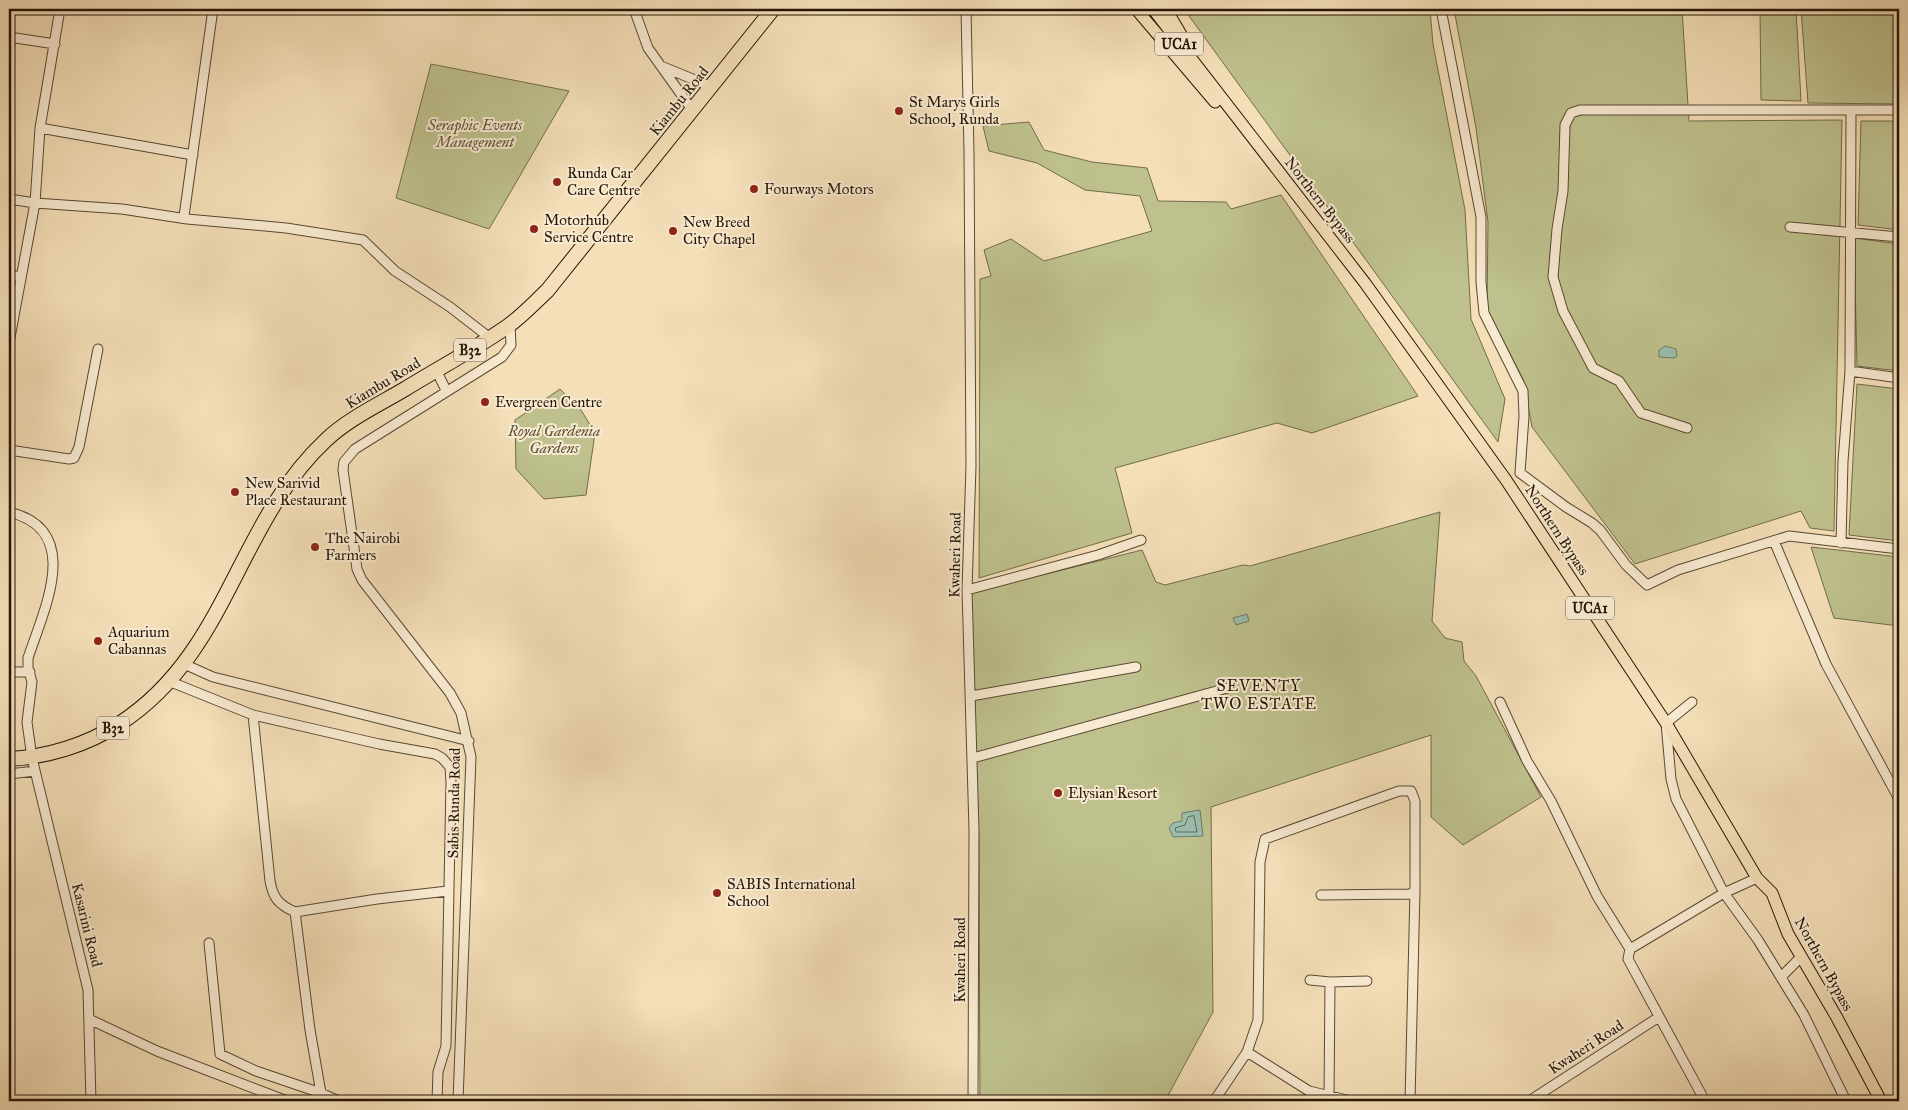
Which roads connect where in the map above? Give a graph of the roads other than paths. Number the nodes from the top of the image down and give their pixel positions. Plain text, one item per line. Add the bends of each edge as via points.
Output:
1 (60, 9) edge
2 (213, 9) edge
3 (634, 9) edge
4 (773, 9) edge
5 (966, 9) edge
6 (1136, 9) edge
7 (1153, 9) edge
8 (1166, 9) edge
9 (1441, 9) edge
10 (9, 37) edge
11 (55, 44) junction
12 (660, 66) junction
13 (1206, 79) junction
14 (712, 87) junction
15 (1851, 110) junction
16 (1899, 110) edge
17 (693, 111) junction
18 (40, 128) junction
19 (1255, 142) junction
20 (192, 155) junction
21 (9, 198) edge
22 (35, 203) junction
23 (186, 219) junction
24 (1790, 227) dead end
25 (1849, 232) junction
26 (1899, 237) edge
27 (9, 275) edge
28 (21, 277) junction
29 (510, 325) junction
30 (490, 338) junction
31 (9, 343) edge
32 (98, 349) dead end
33 (436, 370) junction
34 (1850, 371) junction
35 (1899, 378) edge
36 (446, 390) junction
37 (1687, 428) dead end
38 (9, 450) edge
39 (1520, 473) junction
40 (1506, 480) junction
41 (9, 512) edge
42 (1141, 540) dead end
43 (1774, 541) junction
44 (1841, 543) junction
45 (1899, 549) edge
46 (967, 590) junction
47 (184, 664) junction
48 (1136, 667) dead end
49 (9, 672) edge
50 (30, 672) junction
51 (171, 682) junction
52 (1231, 687) dead end
53 (971, 696) junction
54 (1500, 702) dead end
55 (1692, 702) dead end
56 (253, 715) junction
57 (1666, 723) junction
58 (469, 741) junction
59 (973, 758) junction
60 (9, 759) edge
61 (33, 764) junction
62 (9, 774) edge
63 (1899, 799) edge
64 (1757, 878) junction
65 (1415, 890) junction
66 (448, 891) junction
67 (1724, 893) junction
68 (1321, 895) dead end
69 (295, 912) junction
70 (209, 943) dead end
71 (1630, 950) junction
72 (1801, 957) junction
73 (1781, 977) junction
74 (1310, 980) dead end
75 (1367, 981) dead end
76 (1330, 982) junction
77 (1659, 1017) junction
78 (91, 1020) junction
79 (1247, 1052) junction
80 (321, 1093) junction
81 (1329, 1097) junction
82 (91, 1101) edge
83 (287, 1101) edge
84 (338, 1101) edge
85 (437, 1101) edge
86 (458, 1101) edge
87 (973, 1101) edge
88 (1214, 1101) edge
89 (1351, 1101) edge
90 (1410, 1101) edge
91 (1529, 1101) edge
92 (1705, 1101) edge
93 (1846, 1101) edge
94 (1881, 1101) edge

1 - 11 street
2 - 20 street
3 - 12 street via 648,48
4 - 14 highway, Kiambu Road / B32
5 - 46 street, Kwaheri Road via 971,457
6 - 19 main road via 1219,107
7 - 13 main road, Northern Bypass / UCA1
8 - 13 main road
9 - 39 street via 1481,217 1484,313 1523,391
10 - 11 street
11 - 18 street
12 - 14 street
12 - 17 street
13 - 19 main road, Northern Bypass / UCA1
14 - 17 highway, Kiambu Road / B32
15 - 16 street
15 - 25 street
15 - 37 street via 1580,110 1568,118 1553,276 1563,311 1593,368 1619,381 1641,413
17 - 29 highway, Kiambu Road / B32 via 552,286
18 - 20 street
18 - 22 street
19 - 40 main road, Northern Bypass / UCA1 via 1365,283
20 - 23 street
21 - 22 street
22 - 23 street via 122,209
22 - 28 street
23 - 30 street via 286,228 363,240 395,270
24 - 25 street
25 - 26 street
25 - 34 street
27 - 28 street
28 - 31 street
29 - 30 highway, Kiambu Road / B32
29 - 36 street via 511,345 502,357
30 - 33 highway, Kiambu Road / B32
32 - 38 street via 79,447 74,458
33 - 36 street
33 - 47 highway, Kiambu Road / B32 via 344,426 298,470 274,504 213,621
34 - 35 street
34 - 44 street
36 - 58 street via 355,448 344,462 343,470 357,569 362,580 450,692 461,713
39 - 40 street
39 - 43 street via 1596,527 1626,565 1647,585 1686,567
40 - 57 main road, Northern Bypass / UCA1
41 - 50 street, Kasarini Road via 38,525 54,553 54,571 28,658
42 - 46 street
43 - 44 street via 1789,536
43 - 63 street via 1826,664
44 - 45 street
46 - 53 street, Kwaheri Road
47 - 51 highway, Kiambu Road / B32
47 - 58 street, Sabis Runda Road via 213,677
48 - 53 street
49 - 50 street
50 - 61 street, Kasarini Road via 32,682 26,722
51 - 56 street
51 - 61 highway, Kiambu Road / B32 via 134,714 105,733
52 - 59 street
53 - 59 street, Kwaheri Road
54 - 71 street via 1597,896
55 - 57 street
56 - 66 street via 442,758 450,767 451,782
56 - 69 street via 272,891 275,899
57 - 64 main road, Northern Bypass / UCA1
57 - 67 street via 1676,798
58 - 86 street, Sabis Runda Road
59 - 87 street, Kwaheri Road
60 - 61 highway, Kiambu Road / B32
61 - 62 street
61 - 78 street, Kasarini Road via 88,990
64 - 67 street
64 - 72 main road, Northern Bypass / UCA1 via 1772,893
65 - 68 street via 1411,894
65 - 79 street via 1415,801 1408,789 1267,837 1260,862 1258,1020
65 - 90 street
66 - 69 street via 377,898
66 - 85 street via 446,1046 438,1072
67 - 71 street
67 - 73 street
69 - 80 street
70 - 80 street via 220,1054 256,1071
71 - 77 street via 1630,965
72 - 73 street
72 - 94 main road, Northern Bypass / UCA1
73 - 93 street via 1804,1015
74 - 76 street
75 - 76 street
76 - 81 street
77 - 91 street, Kwaheri Road
77 - 92 street
78 - 82 street, Kasarini Road
78 - 83 street via 156,1051
79 - 81 street via 1302,1087
79 - 88 street
80 - 84 street
81 - 89 street

